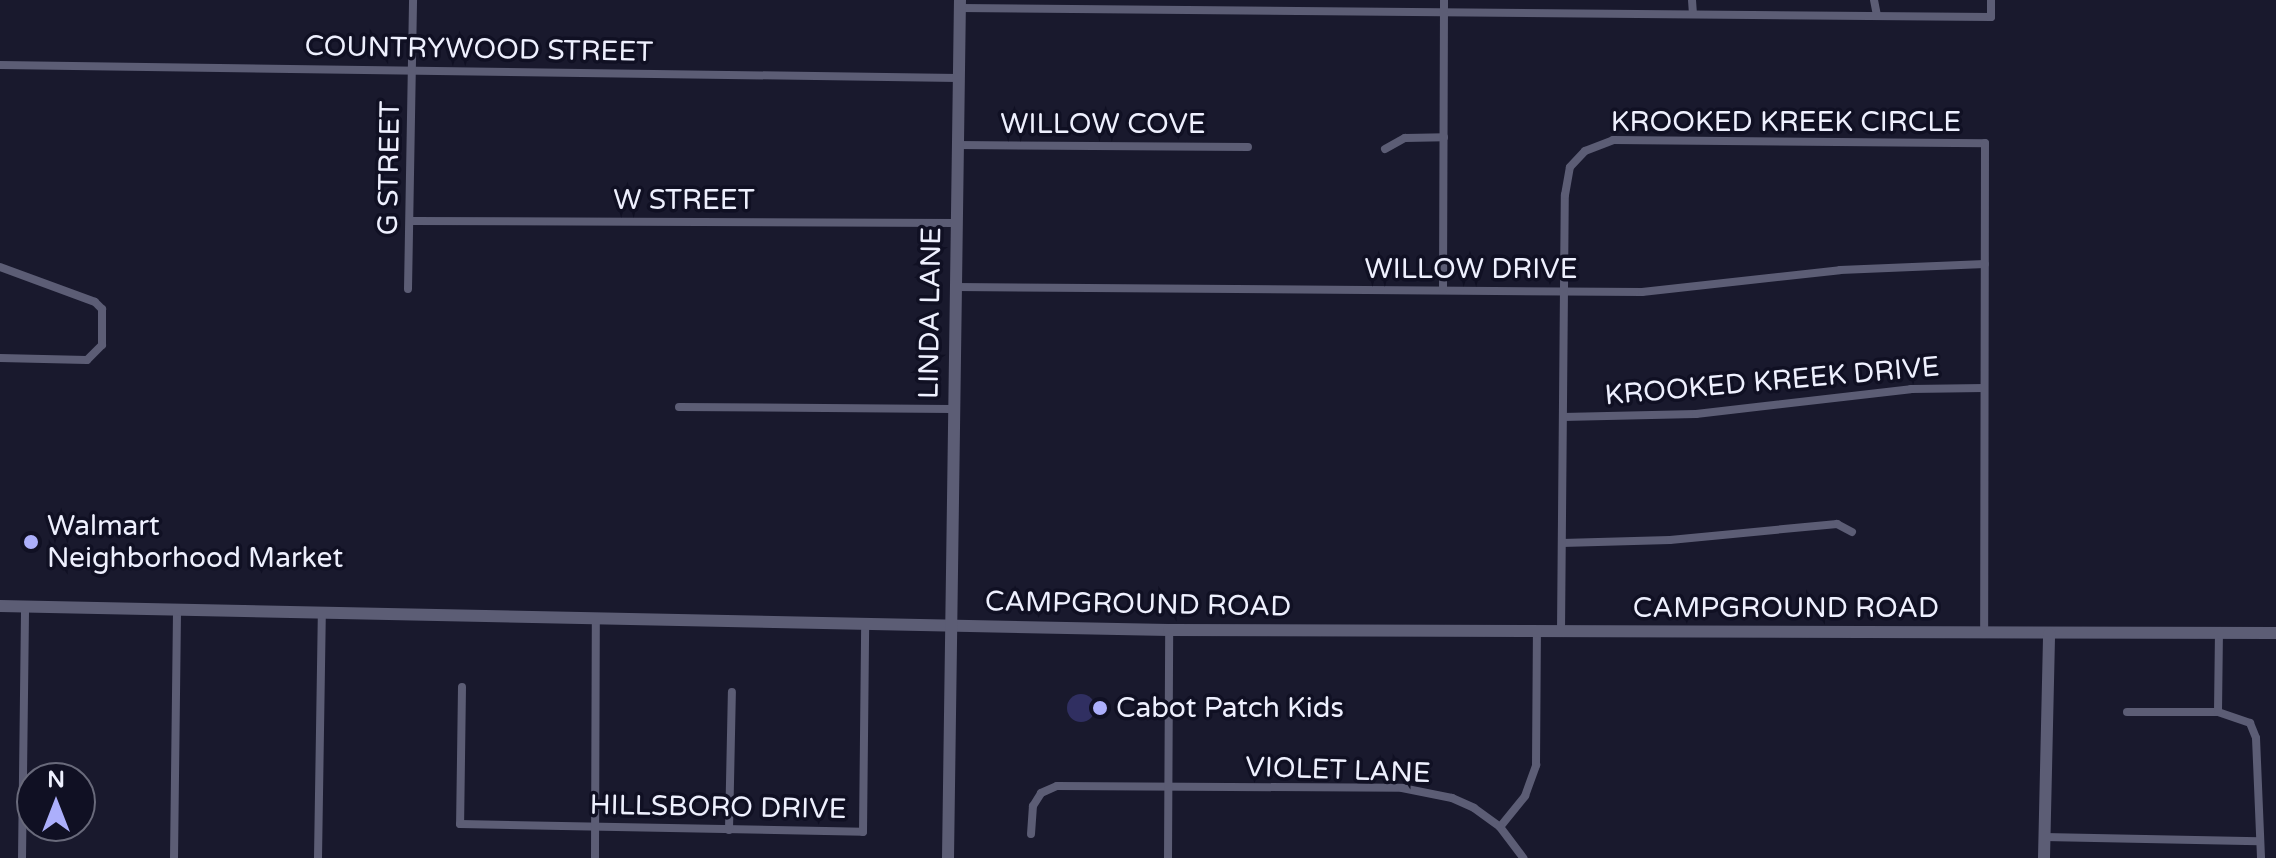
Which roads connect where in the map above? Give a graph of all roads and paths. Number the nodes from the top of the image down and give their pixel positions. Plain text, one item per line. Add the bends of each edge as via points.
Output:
1 (413, 0) edge
2 (1198, 0) edge
3 (1319, 0) edge
4 (1444, 0) edge
5 (1692, 0) edge
6 (1874, 0) edge
7 (1991, 0) edge
8 (960, 4) edge
9 (1079, 5) edge
10 (1198, 10) junction
11 (1319, 11) junction
12 (1444, 12) junction
13 (1693, 14) junction
14 (1877, 16) junction
15 (0, 65) edge
16 (412, 69) junction
17 (958, 78) junction
18 (1444, 137) junction
19 (957, 145) junction
20 (1248, 147) dead end
21 (1385, 149) dead end
22 (412, 221) junction
23 (956, 223) junction
24 (1985, 264) junction
25 (0, 267) edge
26 (955, 287) junction
27 (408, 289) dead end
28 (1443, 290) junction
29 (1565, 291) junction
30 (0, 358) edge
31 (1984, 388) junction
32 (679, 407) dead end
33 (952, 409) junction
34 (1563, 417) junction
35 (1852, 532) dead end
36 (1562, 543) junction
37 (0, 606) edge
38 (25, 607) junction
39 (177, 612) junction
40 (322, 615) junction
41 (596, 622) junction
42 (865, 625) junction
43 (950, 626) junction
44 (1169, 630) junction
45 (1537, 631) junction
46 (1561, 631) junction
47 (1984, 633) junction
48 (2219, 633) junction
49 (2276, 633) edge
50 (2049, 634) junction
51 (462, 687) dead end
52 (732, 692) dead end
53 (2127, 712) dead end
54 (2218, 712) junction
55 (1166, 788) junction
56 (595, 827) junction
57 (1500, 827) junction
58 (729, 830) junction
59 (1031, 834) dead end
60 (2044, 837) junction
61 (2259, 841) junction
62 (22, 858) edge
63 (174, 858) edge
64 (318, 858) edge
65 (595, 858) edge
66 (948, 858) edge
67 (1168, 858) edge
68 (1523, 858) edge
69 (2044, 858) edge
70 (2261, 858) edge

1 - 16 street, G STREET
2 - 10 street
3 - 11 street
4 - 12 street
5 - 13 street
6 - 14 street
7 - 14 street via 1991,17
8 - 9 street
8 - 17 street, LINDA LANE
9 - 10 street
10 - 11 street
11 - 12 street
12 - 13 street
12 - 18 street
13 - 14 street
15 - 16 street, COUNTRYWOOD STREET
16 - 17 street, COUNTRYWOOD STREET
16 - 22 street, G STREET
17 - 19 street, LINDA LANE
18 - 21 street via 1405,138
18 - 28 street
19 - 20 street, WILLOW COVE
19 - 23 street, LINDA LANE
22 - 23 street, W STREET
22 - 27 street, G STREET
23 - 26 street, LINDA LANE
24 - 29 street, WILLOW DRIVE via 1840,270 1653,291
24 - 29 street, KROOKED KREEK CIRCLE via 1985,143 1613,140 1585,151 1570,167
24 - 31 street, KROOKED KREEK CIRCLE
25 - 30 street via 95,302 102,309 102,345 87,360
26 - 28 street, WILLOW DRIVE
26 - 33 street, LINDA LANE
28 - 29 street, WILLOW DRIVE
29 - 34 street, KROOKED KREEK CIRCLE
31 - 34 street, KROOKED KREEK DRIVE via 1911,389 1696,414
31 - 47 street, KROOKED KREEK CIRCLE
32 - 33 street
33 - 43 street, LINDA LANE
34 - 36 street, KROOKED KREEK CIRCLE
35 - 36 street via 1837,524 1670,540
36 - 46 street, KROOKED KREEK CIRCLE
37 - 38 street, CAMPGROUND ROAD
38 - 39 street, CAMPGROUND ROAD
38 - 62 street
39 - 40 street, CAMPGROUND ROAD
39 - 63 street
40 - 41 street, CAMPGROUND ROAD
40 - 64 street
41 - 42 street, CAMPGROUND ROAD
41 - 56 street
42 - 43 street, CAMPGROUND ROAD
42 - 58 street, HILLSBORO DRIVE via 863,832
43 - 44 street, CAMPGROUND ROAD
43 - 66 street, LINDA LANE
44 - 45 street, CAMPGROUND ROAD
44 - 55 street
45 - 46 street, CAMPGROUND ROAD
45 - 57 street via 1536,765 1525,796
46 - 47 street, CAMPGROUND ROAD
47 - 50 street, CAMPGROUND ROAD
48 - 49 street, CAMPGROUND ROAD
48 - 50 street, CAMPGROUND ROAD
48 - 54 street
50 - 60 street
51 - 56 street, HILLSBORO DRIVE via 460,824
52 - 58 street
53 - 54 street
54 - 61 street via 2250,723 2256,738
55 - 57 street, VIOLET LANE via 1402,788 1452,798
55 - 59 street, VIOLET LANE via 1057,786 1041,793 1033,806
55 - 67 street
56 - 58 street, HILLSBORO DRIVE
56 - 65 street
57 - 68 street
60 - 61 street
60 - 69 street
61 - 70 street

